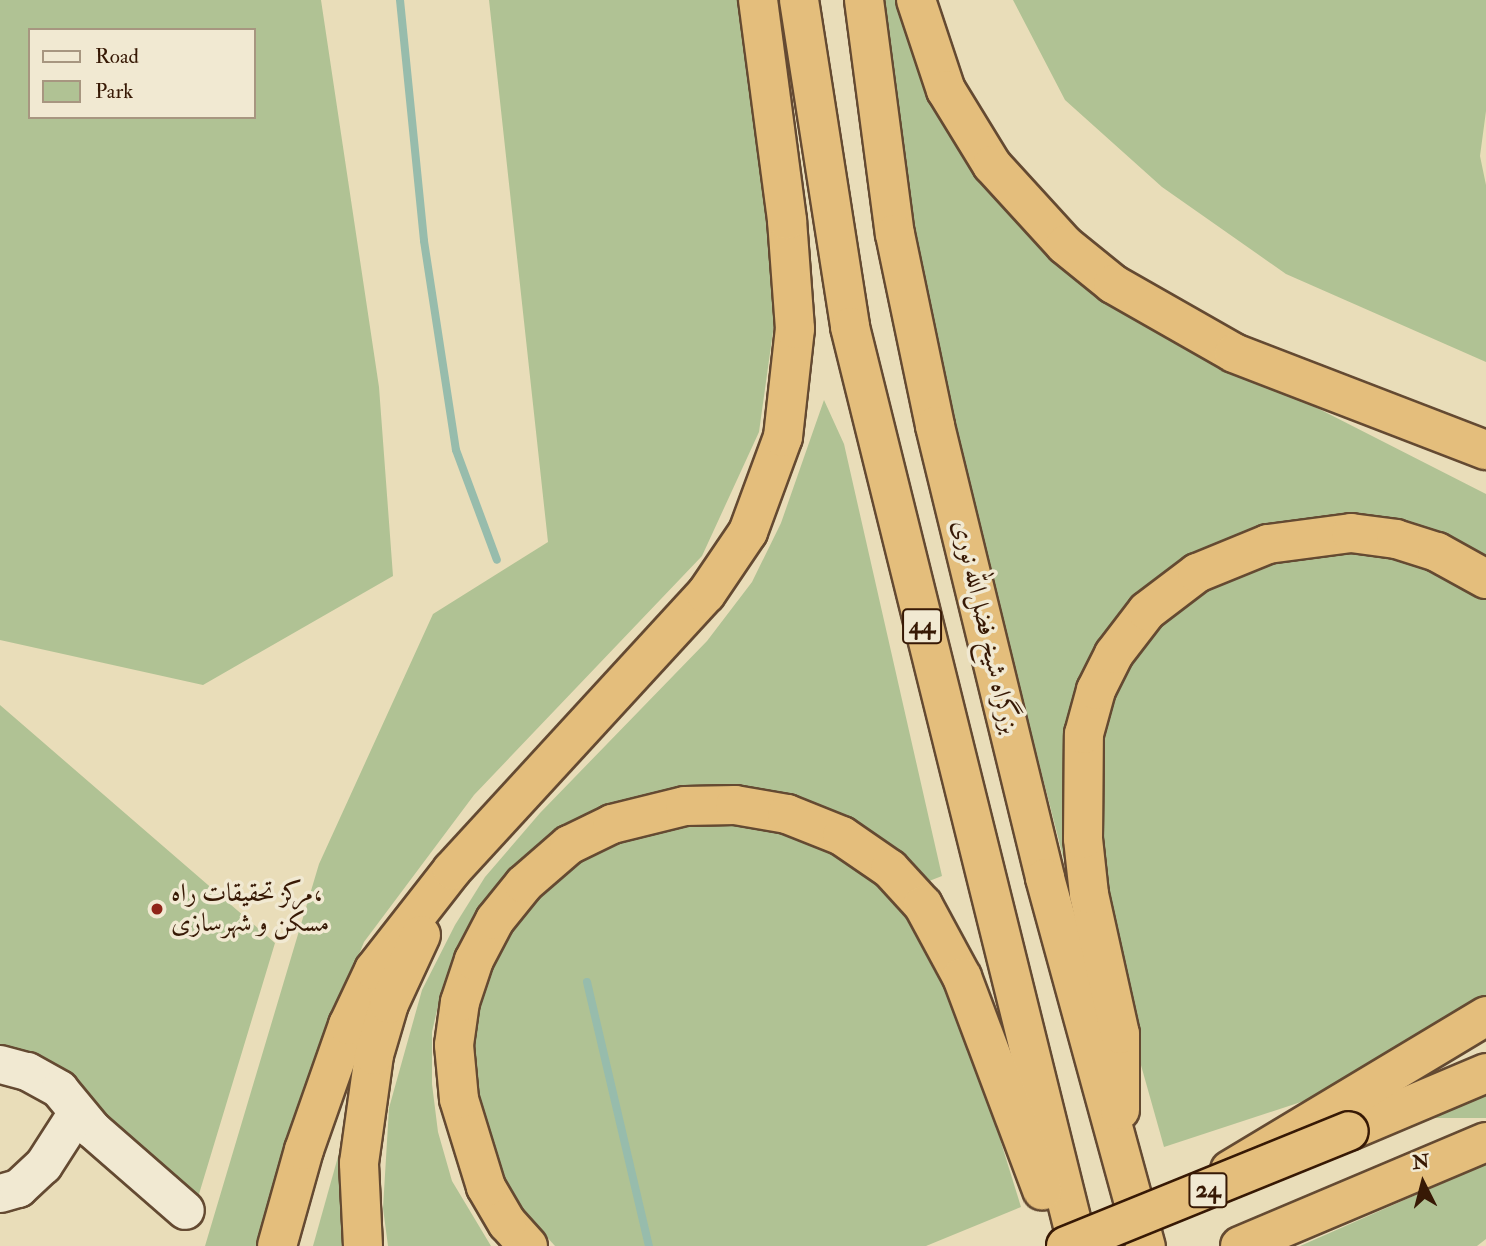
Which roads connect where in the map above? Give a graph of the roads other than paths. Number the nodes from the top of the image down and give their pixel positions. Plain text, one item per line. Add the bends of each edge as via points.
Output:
1 (758, 0) edge
2 (799, 0) edge
3 (864, 0) edge
4 (916, 0) edge
5 (1349, 401) junction
6 (1486, 450) edge
7 (1486, 479) edge
8 (1486, 579) edge
9 (452, 870) junction
10 (1486, 1016) edge
11 (0, 1064) edge
12 (1486, 1073) edge
13 (77, 1112) junction
14 (1486, 1142) edge
15 (1121, 1154) junction
16 (0, 1193) edge
17 (1193, 1196) junction
18 (185, 1210) dead end
19 (277, 1246) edge
20 (363, 1246) edge
21 (528, 1246) edge
22 (1066, 1246) edge
23 (1073, 1246) edge
24 (1078, 1246) edge
25 (1146, 1246) edge
26 (1240, 1246) edge

1 - 9 highway via 787,220 795,329 783,437 748,532 706,594
2 - 24 highway, 44 via 850,327
3 - 15 highway, بزرگراه شیخ فضل‌الله نوری / 44 via 895,233 935,426 1045,877
4 - 5 highway via 925,39 966,128 1021,200 1065,244 1113,284 1175,322 1234,353
5 - 6 highway
5 - 7 highway
8 - 15 highway via 1437,552 1396,539 1351,533 1268,544 1197,573 1147,611 1114,654 1096,690 1084,734 1083,839 1089,894 1120,1034
9 - 19 highway via 374,970 348,1025 304,1150
9 - 20 highway via 402,974 374,1055 359,1163
10 - 17 highway via 1263,1147
11 - 13 lane via 27,1071 59,1090
12 - 17 highway, 24, bridge
13 - 16 lane via 43,1165 18,1188
13 - 18 lane
14 - 26 highway, 24
15 - 25 highway, بزرگراه شیخ فضل‌الله نوری / 44
17 - 22 highway, 24, bridge
21 - 23 highway via 507,1223 486,1187 459,1099 454,1045 460,1002 474,960 495,920 524,884 569,845 612,824 653,812 723,805 787,814 842,836 890,869 923,905 962,977 1045,1197

